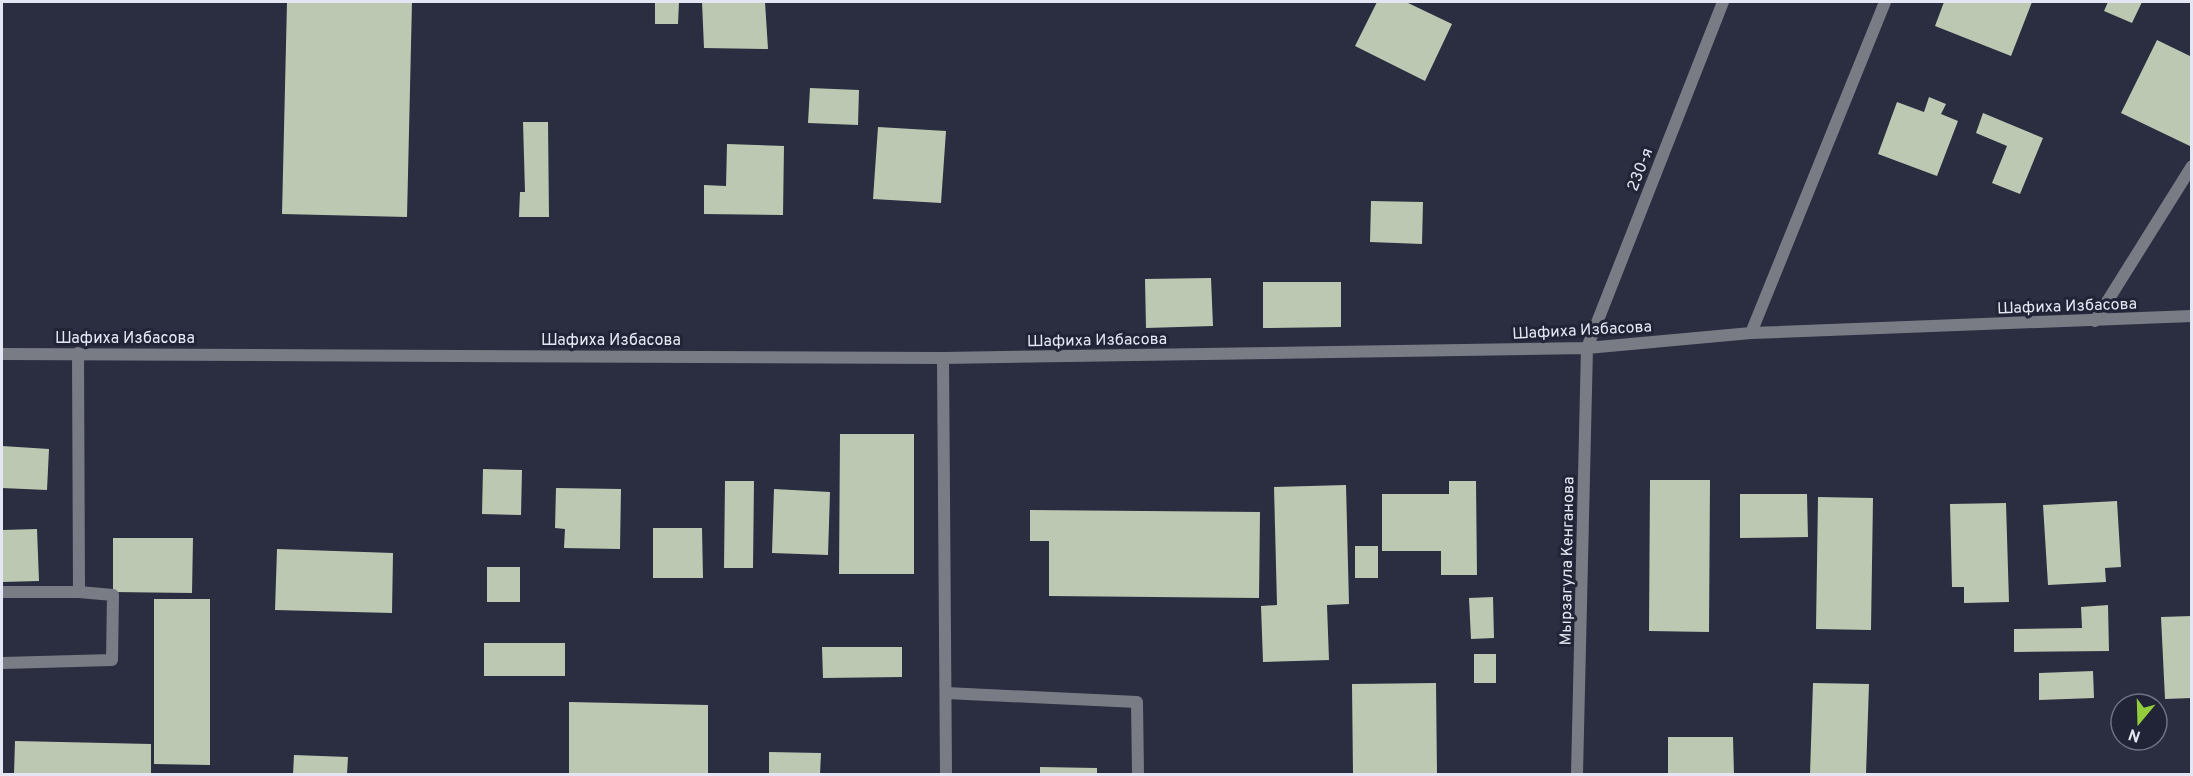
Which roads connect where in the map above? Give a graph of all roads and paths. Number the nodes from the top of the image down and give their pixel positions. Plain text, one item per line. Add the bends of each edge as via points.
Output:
1 (1723, 2) edge
2 (1885, 2) edge
3 (2192, 166) edge
4 (2192, 316) edge
5 (2095, 321) junction
6 (1750, 333) junction
7 (1587, 348) junction
8 (78, 353) junction
9 (2, 354) edge
10 (943, 358) junction
11 (2, 592) edge
12 (79, 592) junction
13 (2, 663) edge
14 (946, 693) junction
15 (946, 774) edge
16 (1138, 774) edge
17 (1577, 774) edge

1 - 7 street, 230-я
2 - 6 street
3 - 5 street
4 - 5 street, Шафиха Избасова
5 - 6 street, Шафиха Избасова
6 - 7 street, Шафиха Избасова
7 - 10 street, Шафиха Избасова
7 - 17 street, Мырзагула Кенганова
8 - 9 street, Шафиха Избасова
8 - 10 street, Шафиха Избасова
8 - 12 street
10 - 14 street
11 - 12 street
12 - 13 street via 113,595 112,660
14 - 15 street
14 - 16 street via 1137,702

